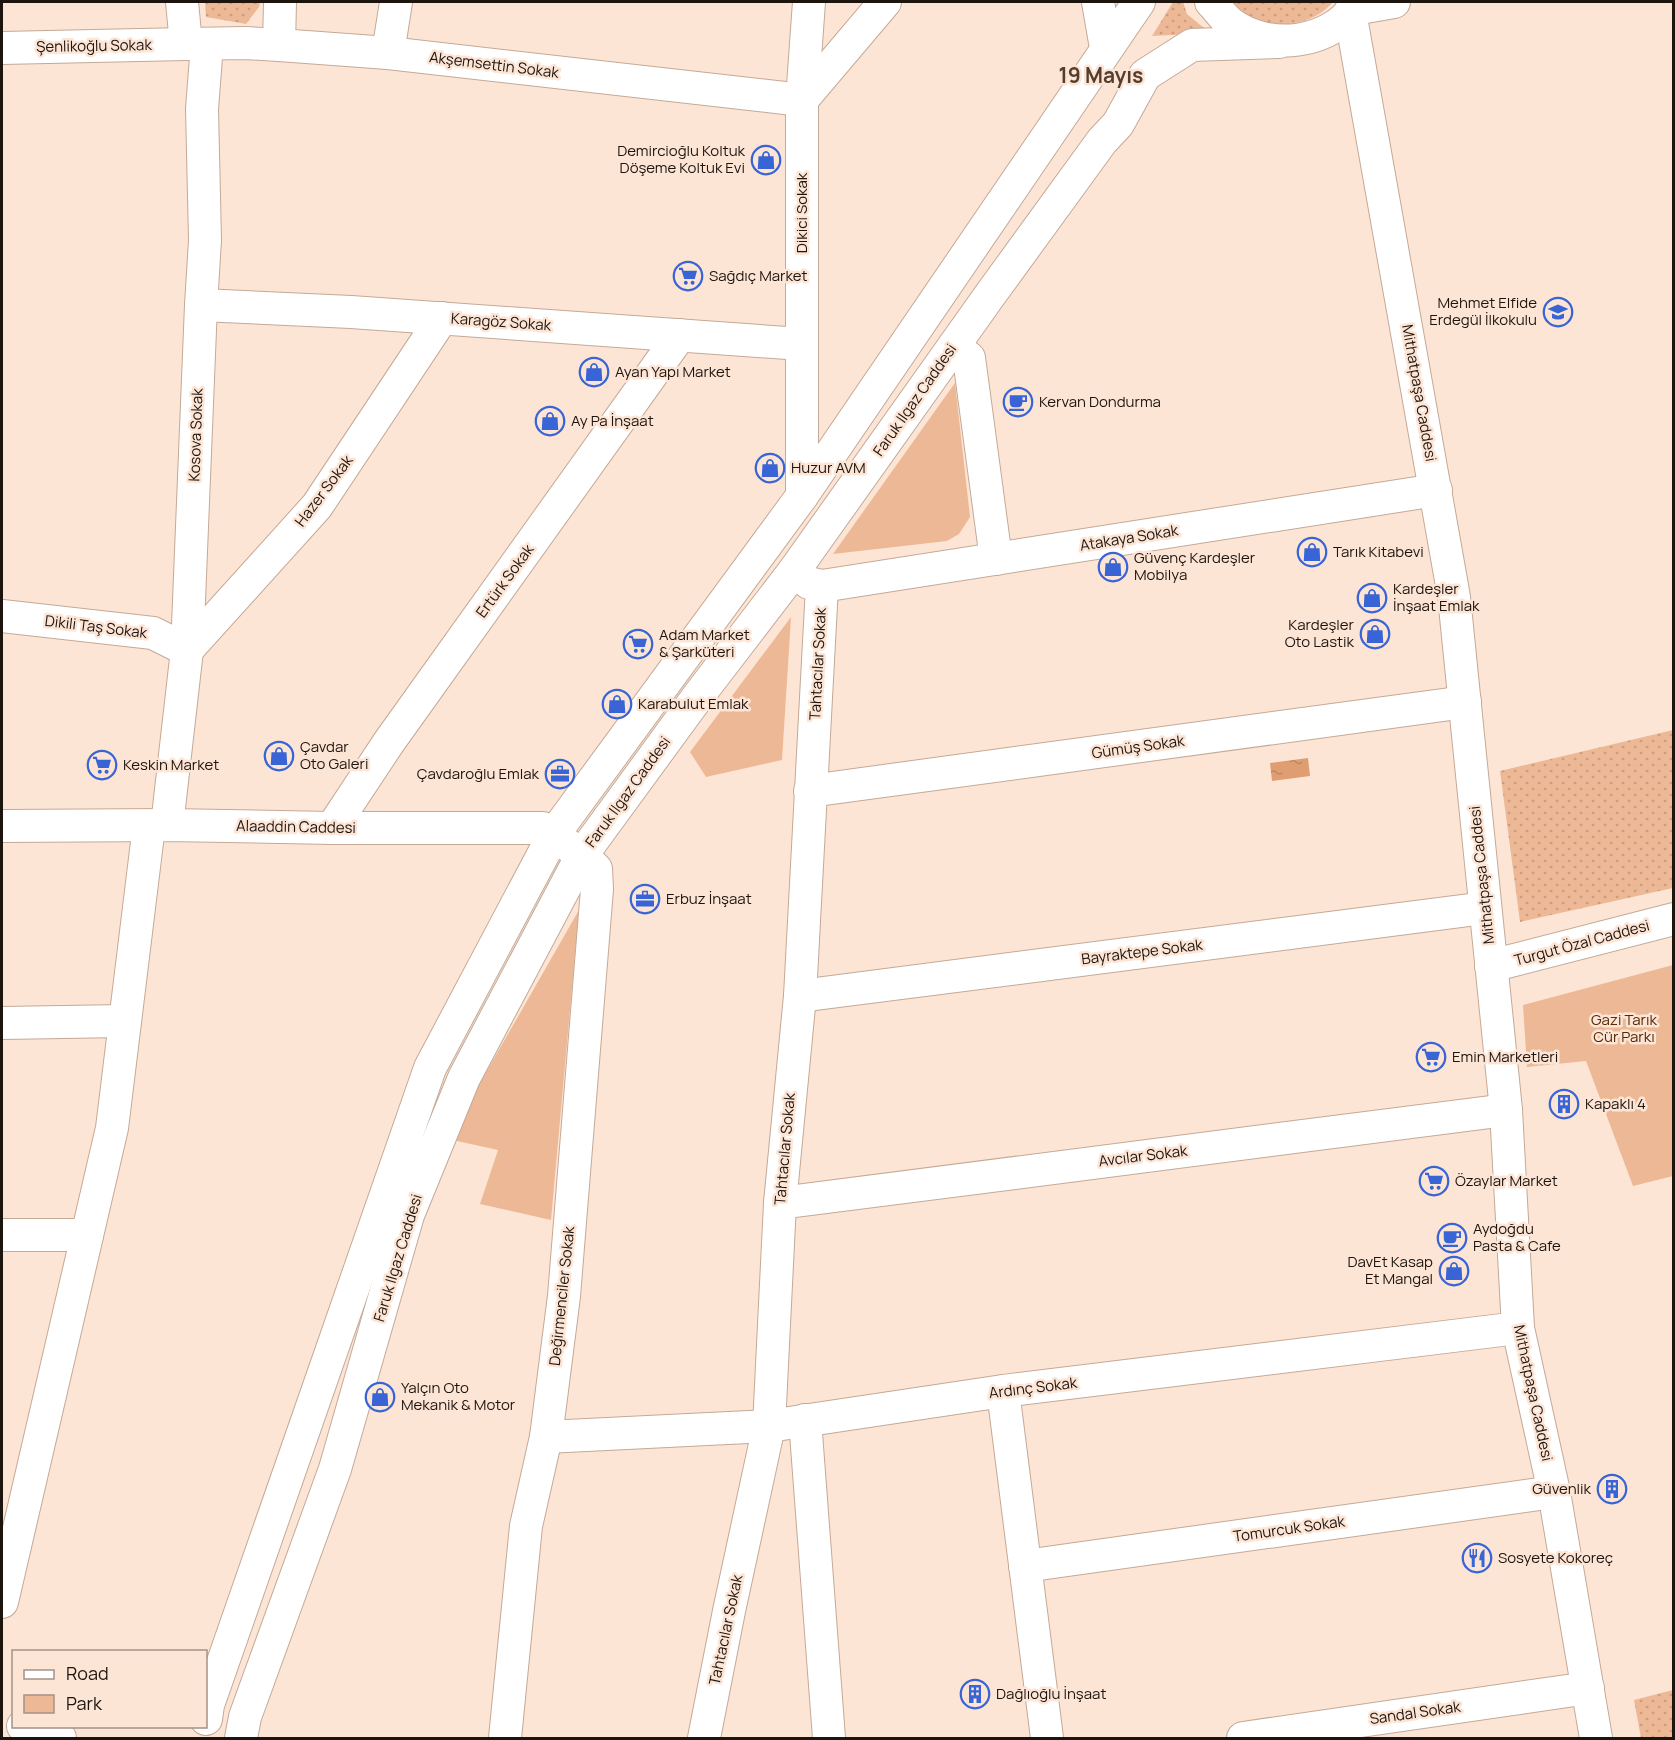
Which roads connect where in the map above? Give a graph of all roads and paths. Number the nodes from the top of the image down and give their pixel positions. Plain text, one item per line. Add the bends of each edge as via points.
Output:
1 (182, 2) edge
2 (280, 2) edge
3 (396, 2) edge
4 (809, 2) edge
5 (885, 2) edge
6 (1098, 2) edge
7 (1139, 2) edge
8 (1211, 2) edge
9 (1394, 2) edge
10 (1354, 8) edge
11 (1279, 42) junction
12 (196, 44) junction
13 (279, 45) junction
14 (2, 48) edge
15 (1106, 48) junction
16 (388, 53) junction
17 (802, 100) junction
18 (201, 305) junction
19 (442, 318) junction
20 (680, 335) junction
21 (801, 344) junction
22 (954, 346) junction
23 (1436, 490) junction
24 (802, 496) junction
25 (996, 559) junction
26 (794, 571) junction
27 (822, 586) junction
28 (2, 616) edge
29 (187, 650) junction
30 (1465, 702) junction
31 (810, 791) junction
32 (158, 825) junction
33 (2, 826) edge
34 (332, 828) junction
35 (554, 834) junction
36 (582, 855) junction
37 (1485, 908) junction
38 (1674, 919) edge
39 (1491, 966) junction
40 (800, 996) junction
41 (125, 1022) junction
42 (2, 1023) edge
43 (1506, 1110) junction
44 (780, 1203) junction
45 (2, 1234) edge
46 (87, 1235) junction
47 (1518, 1328) junction
48 (1003, 1391) junction
49 (805, 1420) junction
50 (769, 1426) junction
51 (546, 1437) junction
52 (1554, 1492) junction
53 (1025, 1566) junction
54 (2, 1602) edge
55 (1588, 1688) junction
56 (207, 1712) edge
57 (29, 1728) edge
58 (60, 1738) edge
59 (241, 1738) edge
60 (505, 1738) edge
61 (704, 1738) edge
62 (829, 1738) edge
63 (1047, 1738) edge
64 (1243, 1738) edge
65 (1596, 1738) edge

1 - 12 street, Kosova Sokak
2 - 13 street
3 - 16 street
4 - 17 street, Dikici Sokak
5 - 17 street
6 - 15 street
7 - 15 street, Faruk Ilgaz Caddesi
8 - 11 street via 1230,22 1253,36
9 - 10 street
10 - 11 street, Faruk Ilgaz Caddesi via 1330,29 1305,39
10 - 23 street, Mithatpaşa Caddesi
11 - 22 street, Faruk Ilgaz Caddesi via 1192,45 1144,75 1118,124
12 - 13 street, Akşemsettin Sokak
12 - 14 street, Şenlikoğlu Sokak
12 - 18 street, Kosova Sokak via 202,109 205,240
13 - 16 street, Akşemsettin Sokak
15 - 24 street, Faruk Ilgaz Caddesi
16 - 17 street, Akşemsettin Sokak
17 - 21 street, Dikici Sokak
18 - 19 street, Karagöz Sokak
18 - 29 street, Kosova Sokak
19 - 20 street, Karagöz Sokak
19 - 29 street, Hazer Sokak via 317,506
20 - 21 street, Karagöz Sokak
20 - 34 street, Ertürk Sokak
21 - 24 street, Dikici Sokak
22 - 25 street via 969,358
22 - 26 street, Faruk Ilgaz Caddesi
23 - 25 street, Atakaya Sokak
23 - 30 street, Mithatpaşa Caddesi via 1454,597
24 - 35 street, Faruk Ilgaz Caddesi
25 - 27 street, Atakaya Sokak
26 - 27 street, Tahtacılar Sokak via 809,583
26 - 36 street, Faruk Ilgaz Caddesi
27 - 31 street, Tahtacılar Sokak
28 - 29 street, Dikili Taş Sokak via 153,633
29 - 32 street, Kosova Sokak
30 - 31 street, Gümüş Sokak
30 - 37 street, Mithatpaşa Caddesi
31 - 40 street, Tahtacılar Sokak
32 - 33 street, Alaaddin Caddesi
32 - 34 street, Alaaddin Caddesi
32 - 41 street, Kosova Sokak
34 - 35 street, Alaaddin Caddesi via 543,828
35 - 36 street, Alaaddin Caddesi
35 - 56 street, Faruk Ilgaz Caddesi via 430,1068
36 - 51 street, Değirmenciler Sokak via 596,869 597,889 564,1296
36 - 59 street, Faruk Ilgaz Caddesi via 464,1078 408,1215 335,1469 245,1717
37 - 39 street, Mithatpaşa Caddesi
37 - 40 street, Bayraktepe Sokak
38 - 39 street, Turgut Özal Caddesi
39 - 43 street, Mithatpaşa Caddesi
40 - 44 street, Tahtacılar Sokak
41 - 42 street
41 - 46 street, Kosova Sokak via 112,1128
43 - 44 street, Avcılar Sokak
43 - 47 street, Mithatpaşa Caddesi
44 - 50 street, Tahtacılar Sokak
45 - 46 street
46 - 54 street, Kosova Sokak
47 - 48 street, Ardınç Sokak
47 - 52 street, Mithatpaşa Caddesi
48 - 49 street, Ardınç Sokak
48 - 53 street
49 - 50 street, Ardınç Sokak
49 - 62 street
50 - 51 street, Ardınç Sokak
50 - 61 street, Tahtacılar Sokak
51 - 60 street, Değirmenciler Sokak via 526,1526
52 - 53 street, Tomurcuk Sokak
52 - 55 street, Mithatpaşa Caddesi
53 - 63 street
55 - 64 street, Sandal Sokak
55 - 65 street, Mithatpaşa Caddesi
57 - 58 street

